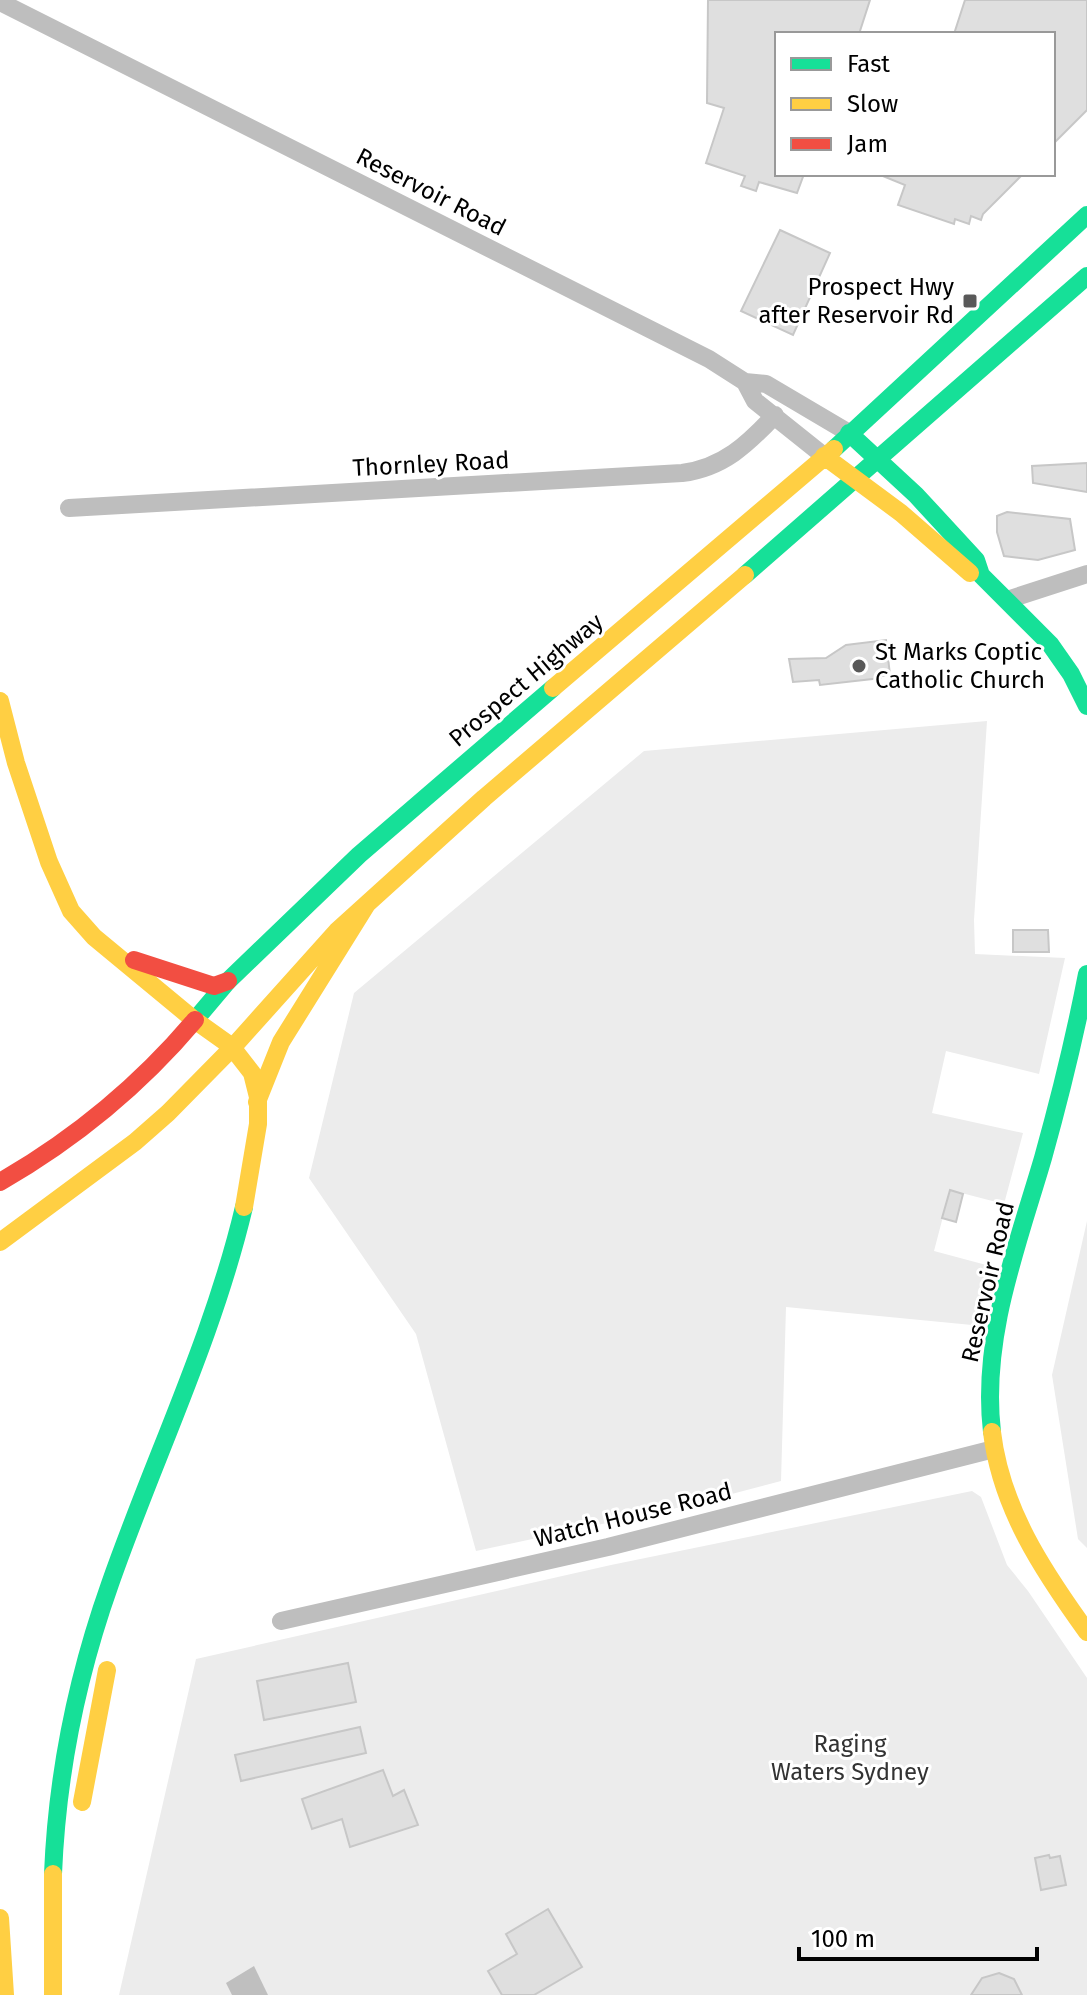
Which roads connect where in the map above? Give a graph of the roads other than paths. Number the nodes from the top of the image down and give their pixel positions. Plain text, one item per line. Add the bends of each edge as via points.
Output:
1 (4, 4) dead end
2 (1087, 215) edge
3 (1087, 276) edge
4 (745, 382) junction
5 (775, 415) junction
6 (849, 433) junction
7 (824, 456) junction
8 (880, 459) junction
9 (857, 480) junction
10 (69, 508) dead end
11 (1087, 574) edge
12 (981, 575) junction
13 (1007, 600) junction
14 (0, 701) edge
15 (1087, 706) edge
16 (367, 904) junction
17 (114, 953) junction
18 (1087, 974) edge
19 (228, 981) junction
20 (195, 1020) junction
21 (233, 1047) junction
22 (257, 1102) junction
23 (6, 1178) edge
24 (3, 1240) edge
25 (994, 1449) junction
26 (136, 1512) junction
27 (127, 1593) dead end
28 (281, 1621) dead end
29 (1087, 1632) edge
30 (111, 1655) dead end
31 (80, 1818) dead end
32 (71, 1902) dead end
33 (0, 1918) edge
34 (5, 1995) edge
35 (53, 1995) edge
36 (61, 1995) edge

1 - 4 street, Reservoir Road via 709,359
2 - 6 main road, Prospect Highway
3 - 8 main road
4 - 5 street, Reservoir Road via 755,401
4 - 6 street, Reservoir Road via 766,384
5 - 7 street, Reservoir Road
5 - 10 street, Thornley Road via 731,456 698,471
6 - 7 main road, Prospect Highway
6 - 8 main road, Reservoir Road
7 - 9 main road, Reservoir Road
7 - 19 main road, Prospect Highway via 427,794
8 - 9 main road
8 - 12 main road, Reservoir Road via 976,560
9 - 12 main road, Reservoir Road via 965,571
9 - 16 main road
11 - 13 street
12 - 13 main road, Reservoir Road
13 - 15 main road, Reservoir Road via 1050,644
14 - 17 main road via 61,892 76,919
16 - 21 main road
16 - 22 main road via 281,1042
17 - 19 main road via 214,986
17 - 20 main road
18 - 25 main road, Reservoir Road via 1061,1094 1000,1315 990,1386
19 - 20 main road, Prospect Highway
20 - 21 main road
20 - 23 main road, Prospect Highway via 127,1090
21 - 22 main road via 251,1072
21 - 24 main road via 135,1142
22 - 26 main road via 255,1153 225,1281
25 - 28 street, Watch House Road via 608,1547
25 - 29 main road, Reservoir Road via 1021,1530
26 - 27 main road
26 - 35 main road via 91,1642 70,1728 52,1863
30 - 31 main road
32 - 36 main road
33 - 34 main road

